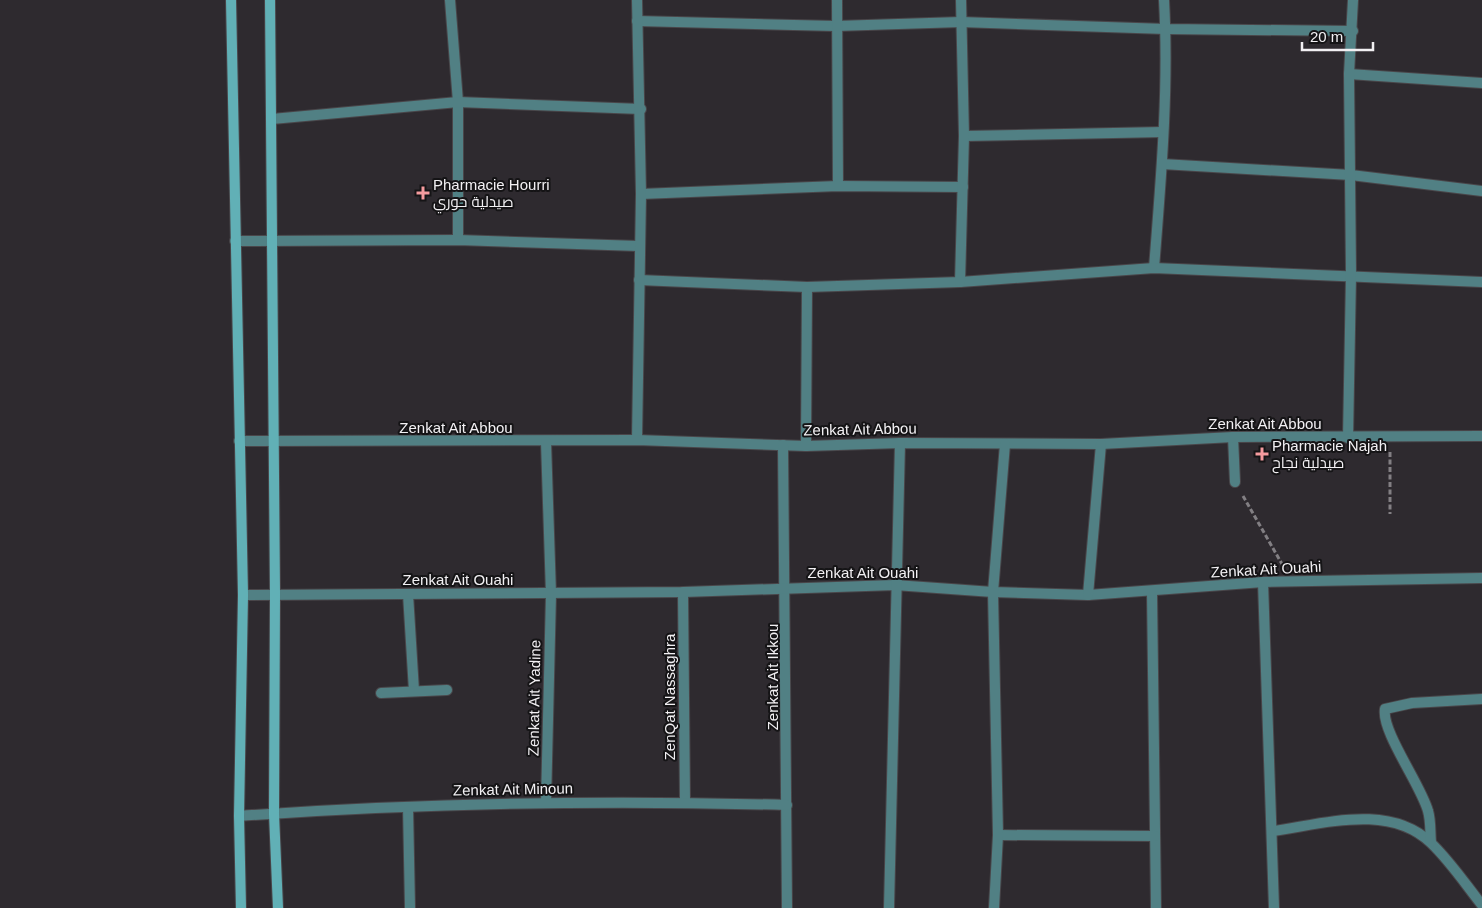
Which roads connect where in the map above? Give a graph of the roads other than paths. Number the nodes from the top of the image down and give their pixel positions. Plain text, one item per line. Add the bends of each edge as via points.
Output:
1 (231, 0) edge
2 (270, 0) edge
3 (450, 0) edge
4 (637, 0) edge
5 (837, 0) edge
6 (961, 0) edge
7 (1164, 0) edge
8 (1353, 0) edge
9 (637, 21) junction
10 (961, 22) junction
11 (836, 26) junction
12 (1166, 29) junction
13 (1353, 30) junction
14 (1350, 74) junction
15 (1482, 83) edge
16 (458, 102) junction
17 (641, 109) junction
18 (272, 119) junction
19 (1163, 132) junction
20 (964, 136) junction
21 (1162, 164) junction
22 (1351, 175) junction
23 (838, 186) junction
24 (963, 187) junction
25 (1482, 191) edge
26 (641, 194) junction
27 (458, 240) junction
28 (235, 241) junction
29 (273, 242) junction
30 (640, 246) junction
31 (1154, 268) junction
32 (1351, 275) junction
33 (639, 280) junction
34 (960, 282) junction
35 (1482, 282) edge
36 (807, 287) junction
37 (1482, 436) edge
38 (1233, 437) junction
39 (1348, 438) junction
40 (636, 440) junction
41 (239, 441) junction
42 (273, 442) junction
43 (546, 442) junction
44 (900, 443) junction
45 (1005, 444) junction
46 (1101, 444) junction
47 (783, 445) junction
48 (806, 446) junction
49 (1236, 482) road end
50 (1482, 578) edge
51 (1263, 582) junction
52 (895, 585) junction
53 (786, 587) junction
54 (683, 592) junction
55 (993, 592) junction
56 (1152, 592) junction
57 (275, 594) junction
58 (408, 594) junction
59 (551, 594) junction
60 (243, 595) junction
61 (1088, 595) junction
62 (447, 690) dead end
63 (414, 691) junction
64 (381, 693) dead end
65 (1482, 699) edge
66 (685, 802) junction
67 (546, 803) junction
68 (788, 804) junction
69 (408, 807) junction
70 (274, 814) junction
71 (240, 816) junction
72 (1273, 831) junction
73 (998, 835) junction
74 (1155, 836) junction
75 (1431, 842) junction
76 (1482, 905) edge
77 (241, 908) edge
78 (278, 908) edge
79 (410, 908) edge
80 (787, 908) edge
81 (889, 908) edge
82 (994, 908) edge
83 (1156, 908) edge
84 (1274, 908) edge

1 - 28 main road
2 - 18 main road
3 - 16 street
4 - 9 street
5 - 11 street
6 - 10 street
7 - 12 street
8 - 13 street
9 - 11 street
9 - 17 street
10 - 11 street
10 - 12 street
10 - 20 street
11 - 23 street
12 - 13 street
12 - 19 street
13 - 14 street
14 - 15 street
14 - 22 street
16 - 17 street
16 - 18 street
16 - 27 street
17 - 26 street
18 - 29 main road
19 - 20 street
19 - 21 street
20 - 24 street
21 - 22 street
21 - 31 street
22 - 25 street
22 - 32 street
23 - 24 street
23 - 26 street
24 - 34 street
26 - 30 street
27 - 29 street
27 - 30 street
28 - 29 street
28 - 41 main road
29 - 42 main road
30 - 33 street
31 - 32 street
31 - 34 street
32 - 35 street
32 - 39 street
33 - 36 street
33 - 40 street
34 - 36 street
36 - 48 street
37 - 39 street, Zenkat Ait Abbou
38 - 39 street, Zenkat Ait Abbou
38 - 46 street, Zenkat Ait Abbou
38 - 49 street
40 - 43 street, Zenkat Ait Abbou
40 - 47 street, Zenkat Ait Abbou
41 - 42 street, Zenkat Ait Abbou
41 - 60 main road
42 - 43 street, Zenkat Ait Abbou
42 - 57 main road
43 - 59 street, Zenkat Ait Yadine
44 - 45 street, Zenkat Ait Abbou
44 - 48 street, Zenkat Ait Abbou
44 - 52 street
45 - 46 street, Zenkat Ait Abbou
45 - 55 street
46 - 61 street
47 - 48 street, Zenkat Ait Abbou
47 - 53 street, Zenkat Ait Ikkou
50 - 51 street, Zenkat Ait Ouahi
51 - 56 street, Zenkat Ait Ouahi
51 - 72 street
52 - 53 street, Zenkat Ait Ouahi
52 - 55 street, Zenkat Ait Ouahi
52 - 81 street
53 - 54 street, Zenkat Ait Ouahi
53 - 68 street, Zenkat Ait Ikkou
54 - 59 street, Zenkat Ait Ouahi
54 - 66 street, ZenQat Nassaghra
55 - 61 street, Zenkat Ait Ouahi
55 - 73 street
56 - 61 street, Zenkat Ait Ouahi
56 - 74 street
57 - 58 street, Zenkat Ait Ouahi
57 - 60 street, Zenkat Ait Ouahi
57 - 70 main road
58 - 59 street, Zenkat Ait Ouahi
58 - 63 street
59 - 67 street, Zenkat Ait Yadine
60 - 71 main road
62 - 63 street
63 - 64 street
65 - 75 street via 1412,703 1385,709 1387,728 1429,812
66 - 67 street, Zenkat Ait Minoun
66 - 68 street, Zenkat Ait Minoun
67 - 69 street, Zenkat Ait Minoun
68 - 80 street, Zenkat Ait Ikkou
69 - 70 street, Zenkat Ait Minoun
69 - 79 street
70 - 71 street, Zenkat Ait Minoun
70 - 78 main road
71 - 77 main road
72 - 75 street via 1356,820 1389,820
72 - 84 street
73 - 74 street
73 - 82 street
74 - 83 street
75 - 76 street

